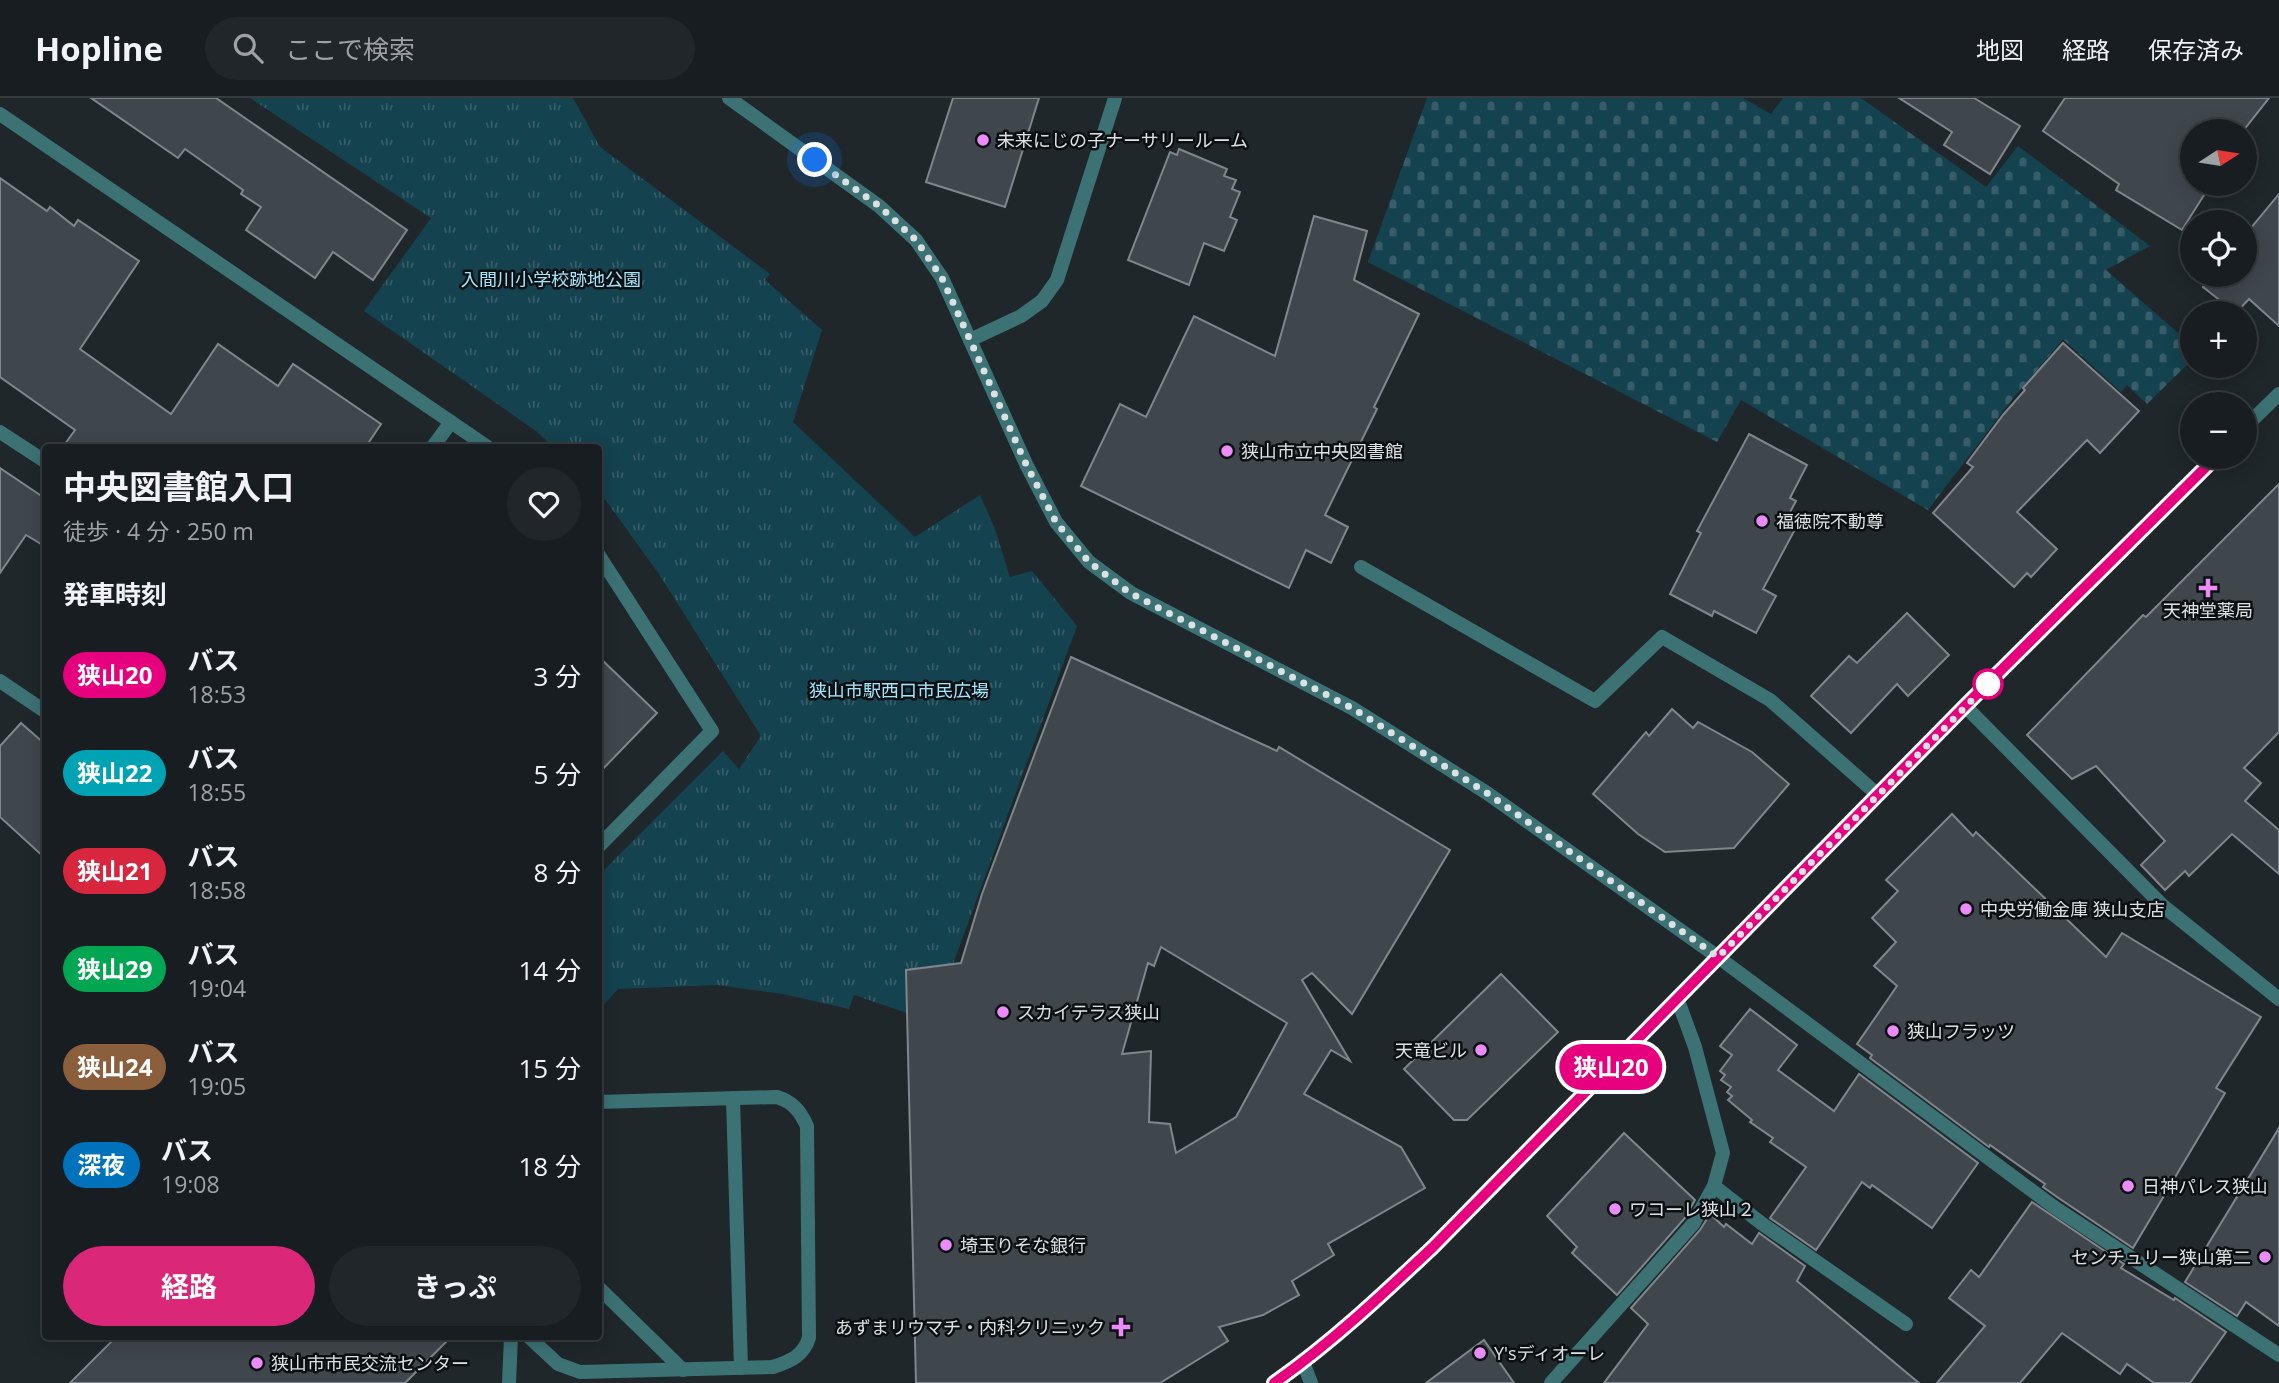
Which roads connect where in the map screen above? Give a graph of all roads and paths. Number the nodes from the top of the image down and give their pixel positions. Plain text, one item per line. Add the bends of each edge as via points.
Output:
1 (729, 98) edge
2 (1115, 98) edge
3 (0, 114) edge
4 (970, 340) junction
5 (2279, 394) edge
6 (2257, 415) edge
7 (451, 422) junction
8 (0, 432) edge
9 (435, 444) edge
10 (483, 444) edge
11 (42, 459) edge
12 (2204, 469) edge
13 (602, 560) edge
14 (1361, 567) dead end
15 (0, 681) edge
16 (1965, 706) junction
17 (42, 709) edge
18 (1878, 795) junction
19 (602, 843) edge
20 (1718, 957) junction
21 (1677, 999) junction
22 (2279, 999) edge
23 (733, 1098) junction
24 (602, 1102) edge
25 (1714, 1186) junction
26 (602, 1291) edge
27 (1906, 1324) dead end
28 (511, 1340) edge
29 (532, 1340) edge
30 (2279, 1356) edge
31 (1303, 1362) junction
32 (741, 1368) junction
33 (683, 1370) junction
34 (580, 1378) edge
35 (509, 1383) edge
36 (1274, 1383) edge
37 (1311, 1383) edge
38 (1551, 1383) edge

1 - 4 street via 879,206 916,240 942,278
2 - 4 street via 1057,279 1042,301 1021,316
3 - 7 street
4 - 20 street via 1056,522 1089,562 1130,593 1375,722 1487,793
5 - 6 street
7 - 9 street
7 - 10 street
8 - 11 street
12 - 16 street
13 - 19 street via 712,732
14 - 18 street via 1595,701 1662,637 1770,700
15 - 17 street
16 - 18 street
16 - 22 street via 2162,905
18 - 20 street
20 - 21 street
20 - 30 street via 2054,1207
21 - 25 street via 1695,1047 1723,1153
21 - 31 street via 1433,1247
23 - 24 street
23 - 32 street
23 - 32 street via 789,1101 807,1126 809,1338 806,1349 792,1361
25 - 27 street
25 - 38 street via 1693,1224
26 - 33 street
28 - 35 street
29 - 34 street
31 - 36 street
31 - 37 street
32 - 33 street
33 - 34 street

